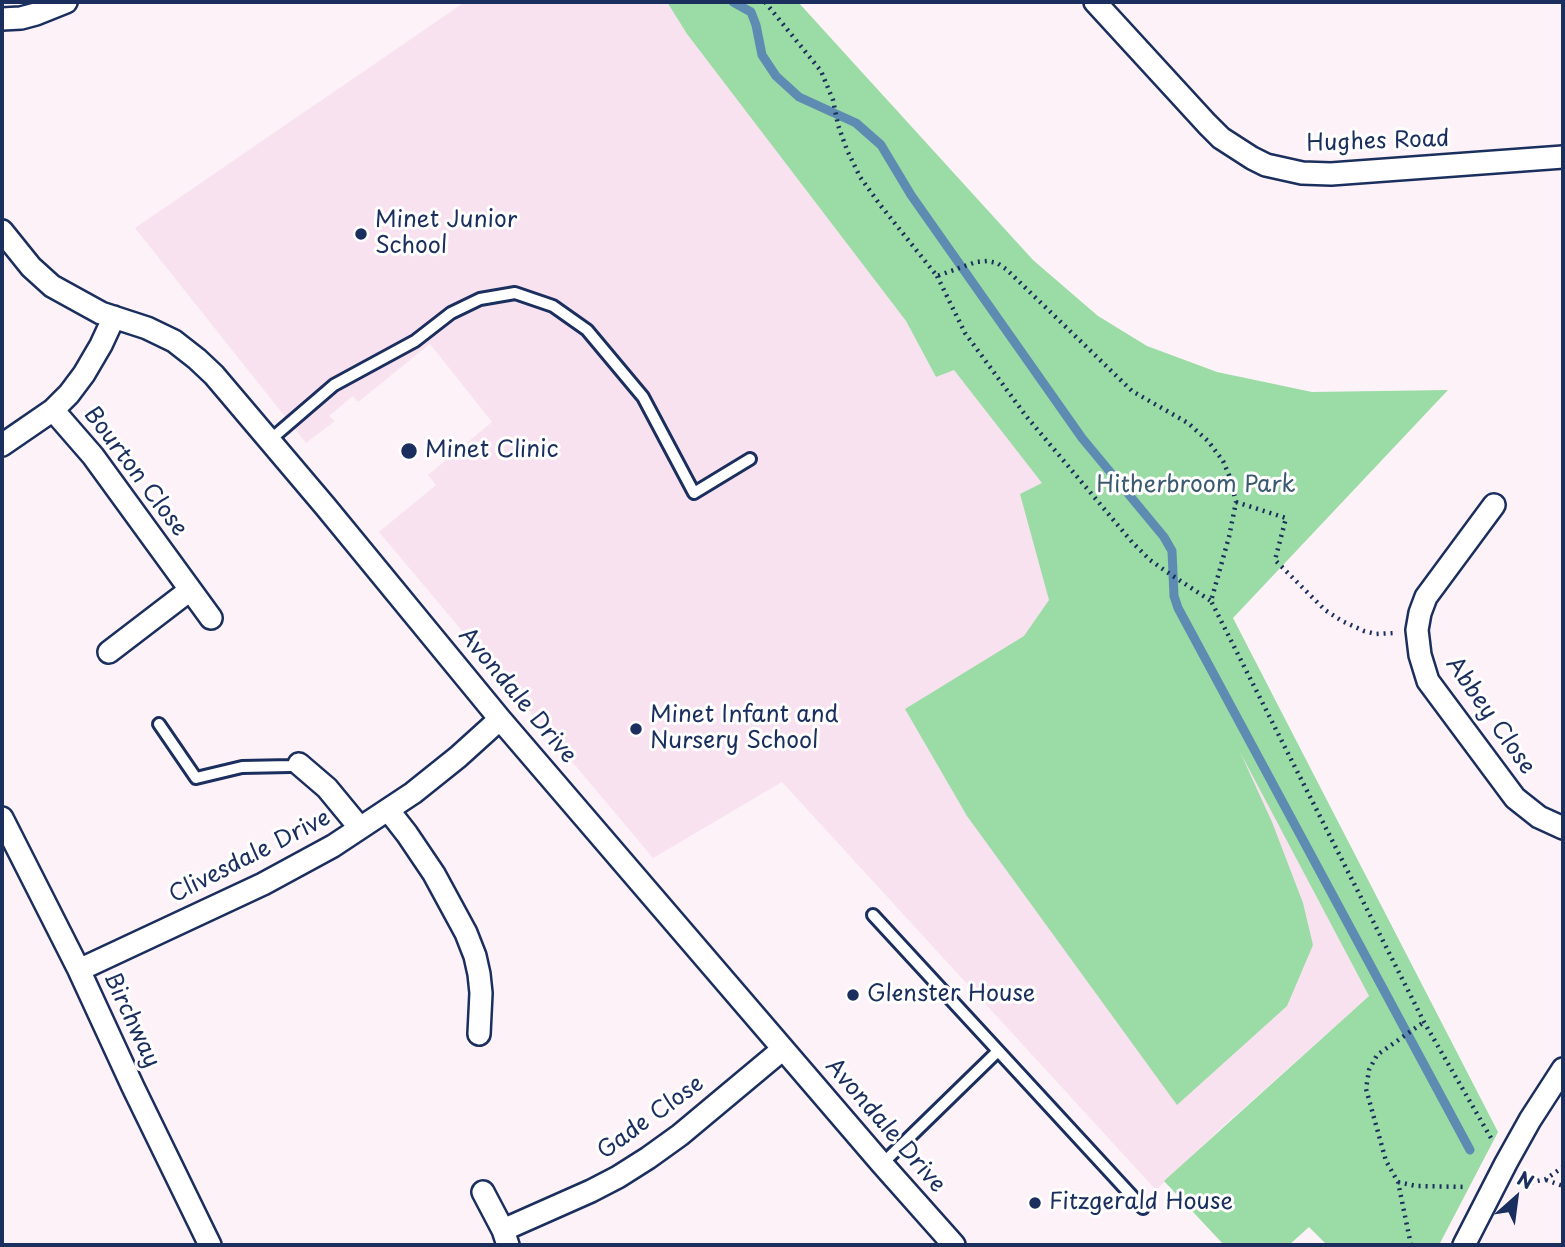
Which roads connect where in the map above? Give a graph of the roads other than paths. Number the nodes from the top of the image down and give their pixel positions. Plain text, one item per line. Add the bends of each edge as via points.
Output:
1 (66, 2) edge
2 (1095, 2) edge
3 (2, 19) edge
4 (1563, 157) edge
5 (2, 231) edge
6 (114, 317) junction
7 (53, 410) junction
8 (270, 440) junction
9 (2, 445) edge
10 (750, 459) dead end
11 (1494, 505) dead end
12 (190, 590) junction
13 (211, 618) dead end
14 (109, 652) dead end
15 (500, 719) junction
16 (159, 724) dead end
17 (299, 764) joint
18 (388, 811) junction
19 (2, 818) edge
20 (360, 828) junction
21 (1563, 828) edge
22 (873, 915) dead end
23 (79, 971) junction
24 (479, 1034) dead end
25 (783, 1049) junction
26 (998, 1051) junction
27 (1563, 1069) edge
28 (882, 1164) junction
29 (483, 1192) dead end
30 (1143, 1208) dead end
31 (505, 1238) edge
32 (211, 1245) edge
33 (954, 1245) edge
34 (1464, 1245) edge

1 - 3 street via 21,18
2 - 4 street, Hughes Road via 1221,138 1265,164 1331,174
5 - 6 street, Avondale Drive via 41,278
6 - 7 street, Bourton Close via 84,374
6 - 8 street, Avondale Drive via 154,331 191,354
7 - 9 street
7 - 12 street, Bourton Close via 93,456
8 - 10 lane via 334,385 415,341 451,313 480,299 515,293 553,306 587,330 643,397 694,493
8 - 15 street, Avondale Drive
11 - 21 street, Abbey Close via 1426,597 1417,630 1420,655 1428,681 1515,798
12 - 13 street, Bourton Close
12 - 14 street
15 - 18 street, Clivesdale Drive
15 - 25 street, Avondale Drive
16 - 17 lane via 196,778 242,767
17 - 20 street via 327,788
18 - 20 street, Clivesdale Drive
18 - 24 street via 434,874 467,933 479,974
19 - 23 street, Birchway
20 - 23 street, Clivesdale Drive via 284,874
22 - 26 lane
23 - 32 street, Birchway
25 - 28 street, Avondale Drive
25 - 31 street, Gade Close via 648,1158
26 - 28 lane
26 - 30 lane
27 - 34 street via 1530,1120
28 - 33 street, Avondale Drive
29 - 31 street, Gade Close

